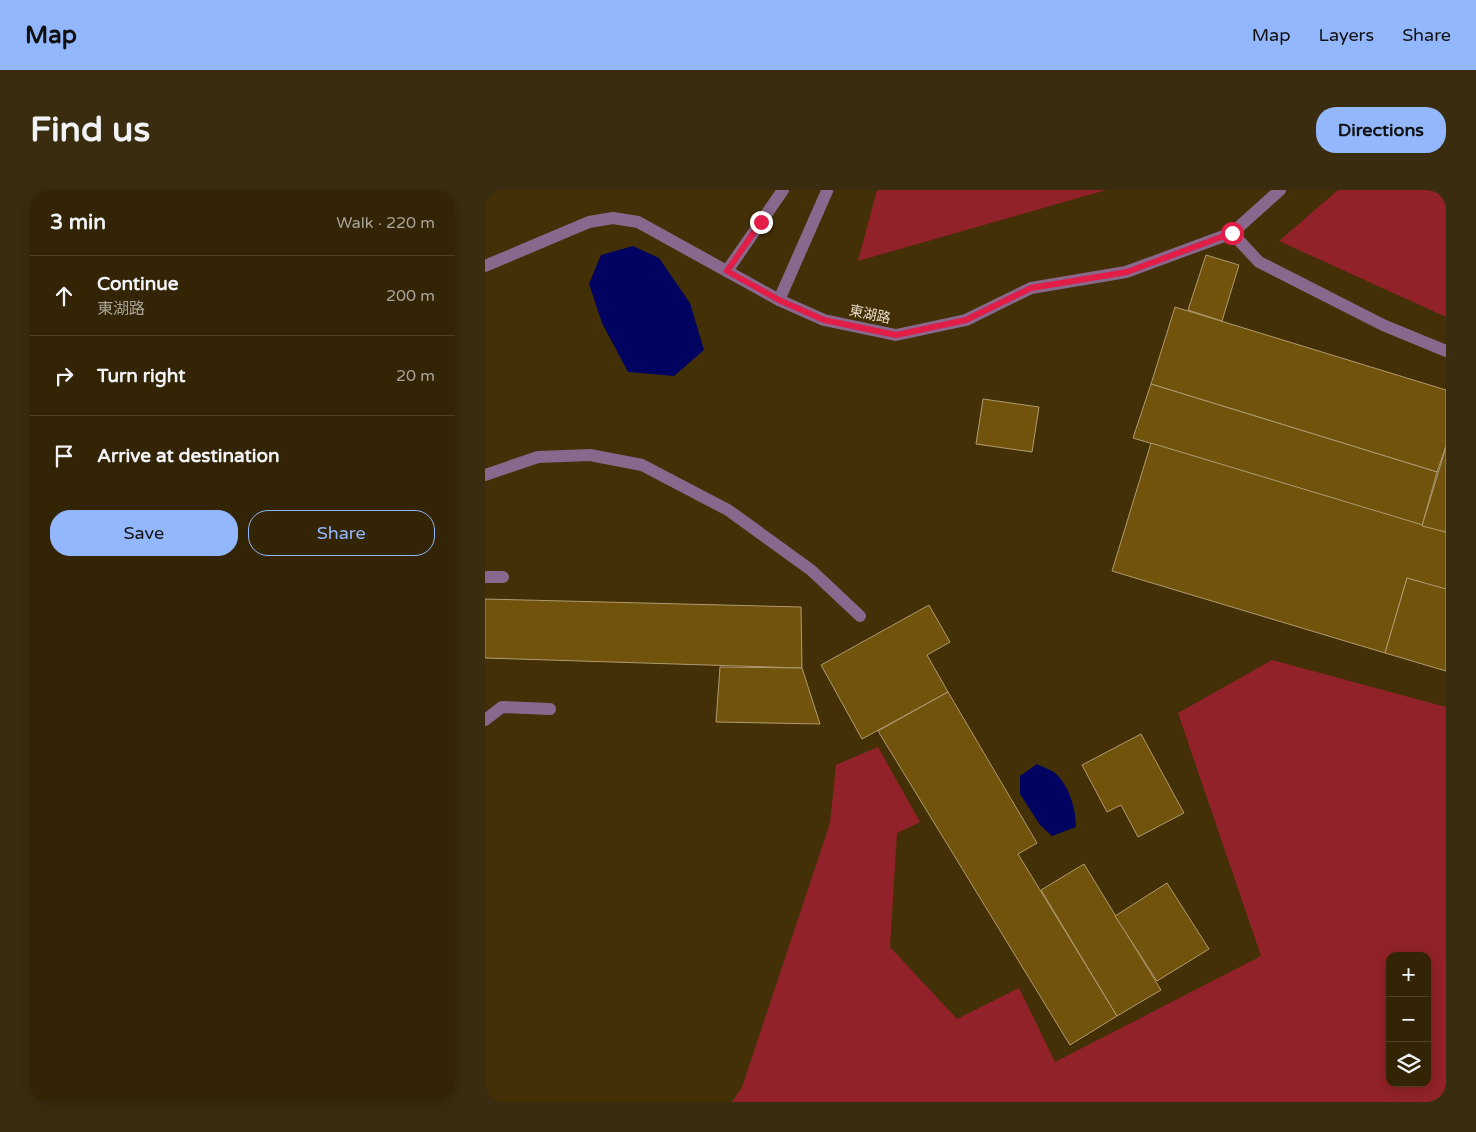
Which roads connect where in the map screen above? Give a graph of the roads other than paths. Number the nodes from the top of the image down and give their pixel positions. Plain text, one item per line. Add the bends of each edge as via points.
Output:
1 (783, 190) edge
2 (1280, 190) edge
3 (827, 191) dead end
4 (1232, 233) junction
5 (485, 266) edge
6 (727, 271) junction
7 (779, 300) junction
8 (1446, 351) edge
9 (485, 475) edge
10 (485, 577) edge
11 (503, 577) dead end
12 (860, 616) dead end
13 (550, 709) dead end
14 (485, 720) edge

1 - 6 street
2 - 4 street, 東湖路
3 - 7 street
4 - 7 street, 東湖路 via 1127,272 1031,288 966,320 896,335 824,320
4 - 8 street via 1259,262 1383,325
5 - 6 street, 東湖路 via 589,222 613,218 638,222
6 - 7 street, 東湖路
9 - 12 street via 538,457 590,455 642,465 728,510 811,570
10 - 11 street
13 - 14 street via 502,707

